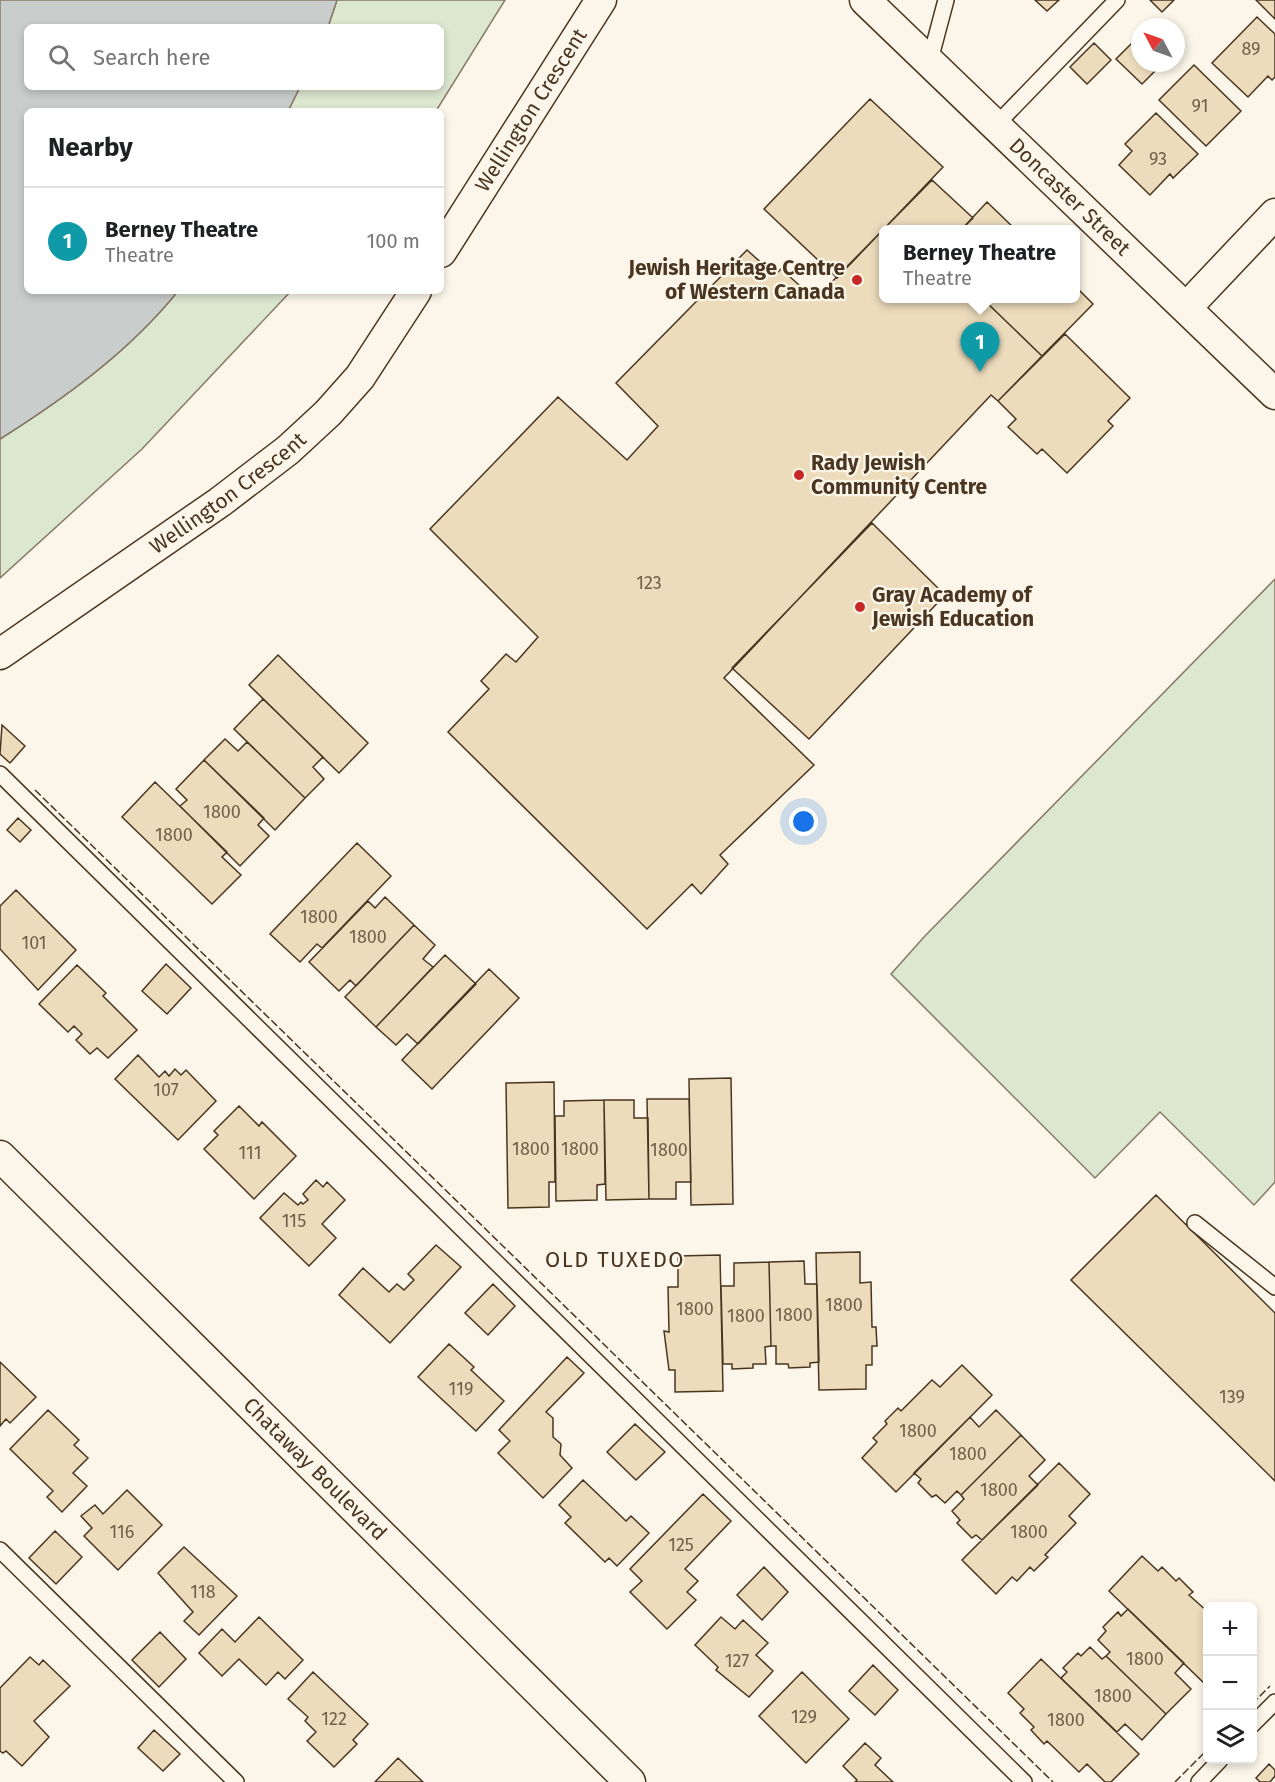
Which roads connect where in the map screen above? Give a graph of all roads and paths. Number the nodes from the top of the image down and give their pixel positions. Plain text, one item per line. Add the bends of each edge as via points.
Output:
1 (601, 0) edge
2 (865, 0) edge
3 (946, 0) edge
4 (1117, 0) edge
5 (930, 60) junction
6 (997, 124) junction
7 (1275, 214) edge
8 (444, 247) edge
9 (414, 294) edge
10 (1187, 307) junction
11 (1275, 394) edge
12 (0, 654) edge
13 (0, 774) edge
14 (0, 1156) edge
15 (1196, 1223) dead end
16 (1275, 1287) edge
17 (0, 1550) edge
18 (1275, 1702) edge
19 (1257, 1720) edge
20 (1216, 1764) edge
21 (236, 1782) edge
22 (630, 1782) edge
23 (1024, 1782) edge
24 (1199, 1782) edge

1 - 8 street, Wellington Crescent
2 - 5 street, Doncaster Street
3 - 5 lane
4 - 6 lane
5 - 6 street, Doncaster Street
6 - 10 street, Doncaster Street
7 - 10 street
9 - 12 street, Wellington Crescent via 360,377 288,450 220,502
10 - 11 street, Doncaster Street
13 - 23 lane
14 - 22 street, Chataway Boulevard
15 - 16 lane
17 - 21 lane
18 - 19 lane
20 - 24 lane

